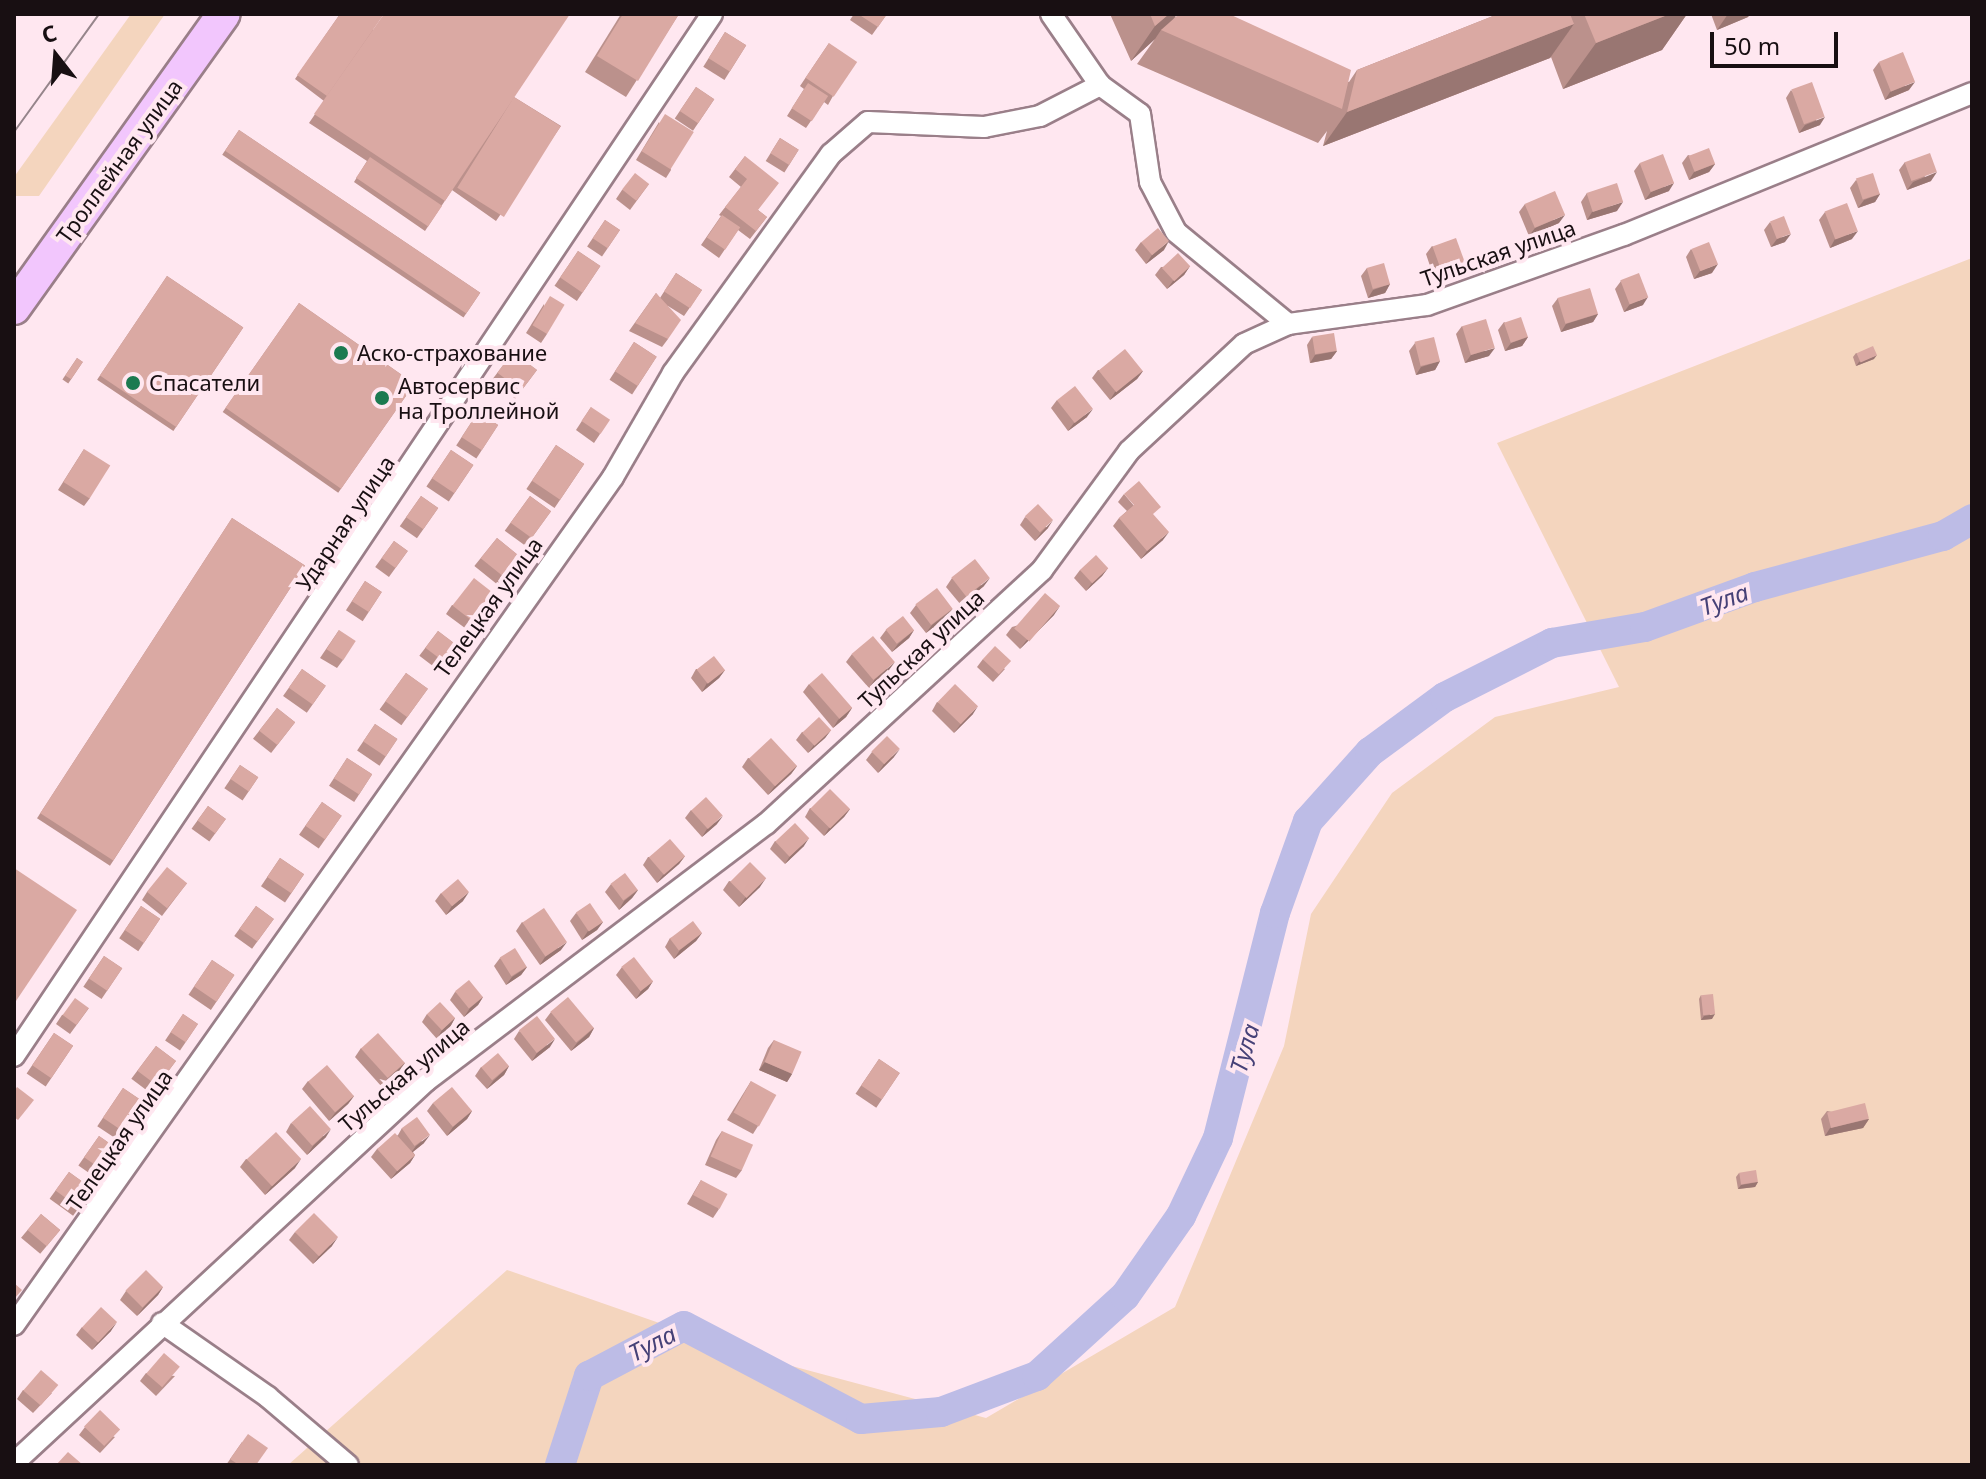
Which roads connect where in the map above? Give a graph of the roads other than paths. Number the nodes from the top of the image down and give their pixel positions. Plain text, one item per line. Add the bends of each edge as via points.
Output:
1 (224, 14) edge
2 (712, 14) edge
3 (1051, 14) edge
4 (1100, 85) junction
5 (1972, 93) edge
6 (14, 308) edge
7 (1288, 324) junction
8 (14, 1056) edge
9 (162, 1323) junction
10 (14, 1325) edge
11 (18, 1450) edge
12 (348, 1465) edge

1 - 6 main road, Троллейная улица
2 - 8 street, Ударная улица
3 - 4 street
4 - 7 street via 1140,114 1150,182 1176,232
4 - 10 street, Телецкая улица via 1040,116 984,127 868,122 831,154 673,373 613,477
5 - 7 street, Тульская улица via 1624,235 1427,305
7 - 9 street, Тульская улица via 1244,344 1179,397 1087,502 1042,570 766,824 426,1081
9 - 11 street, Тульская улица
9 - 12 street via 268,1397

